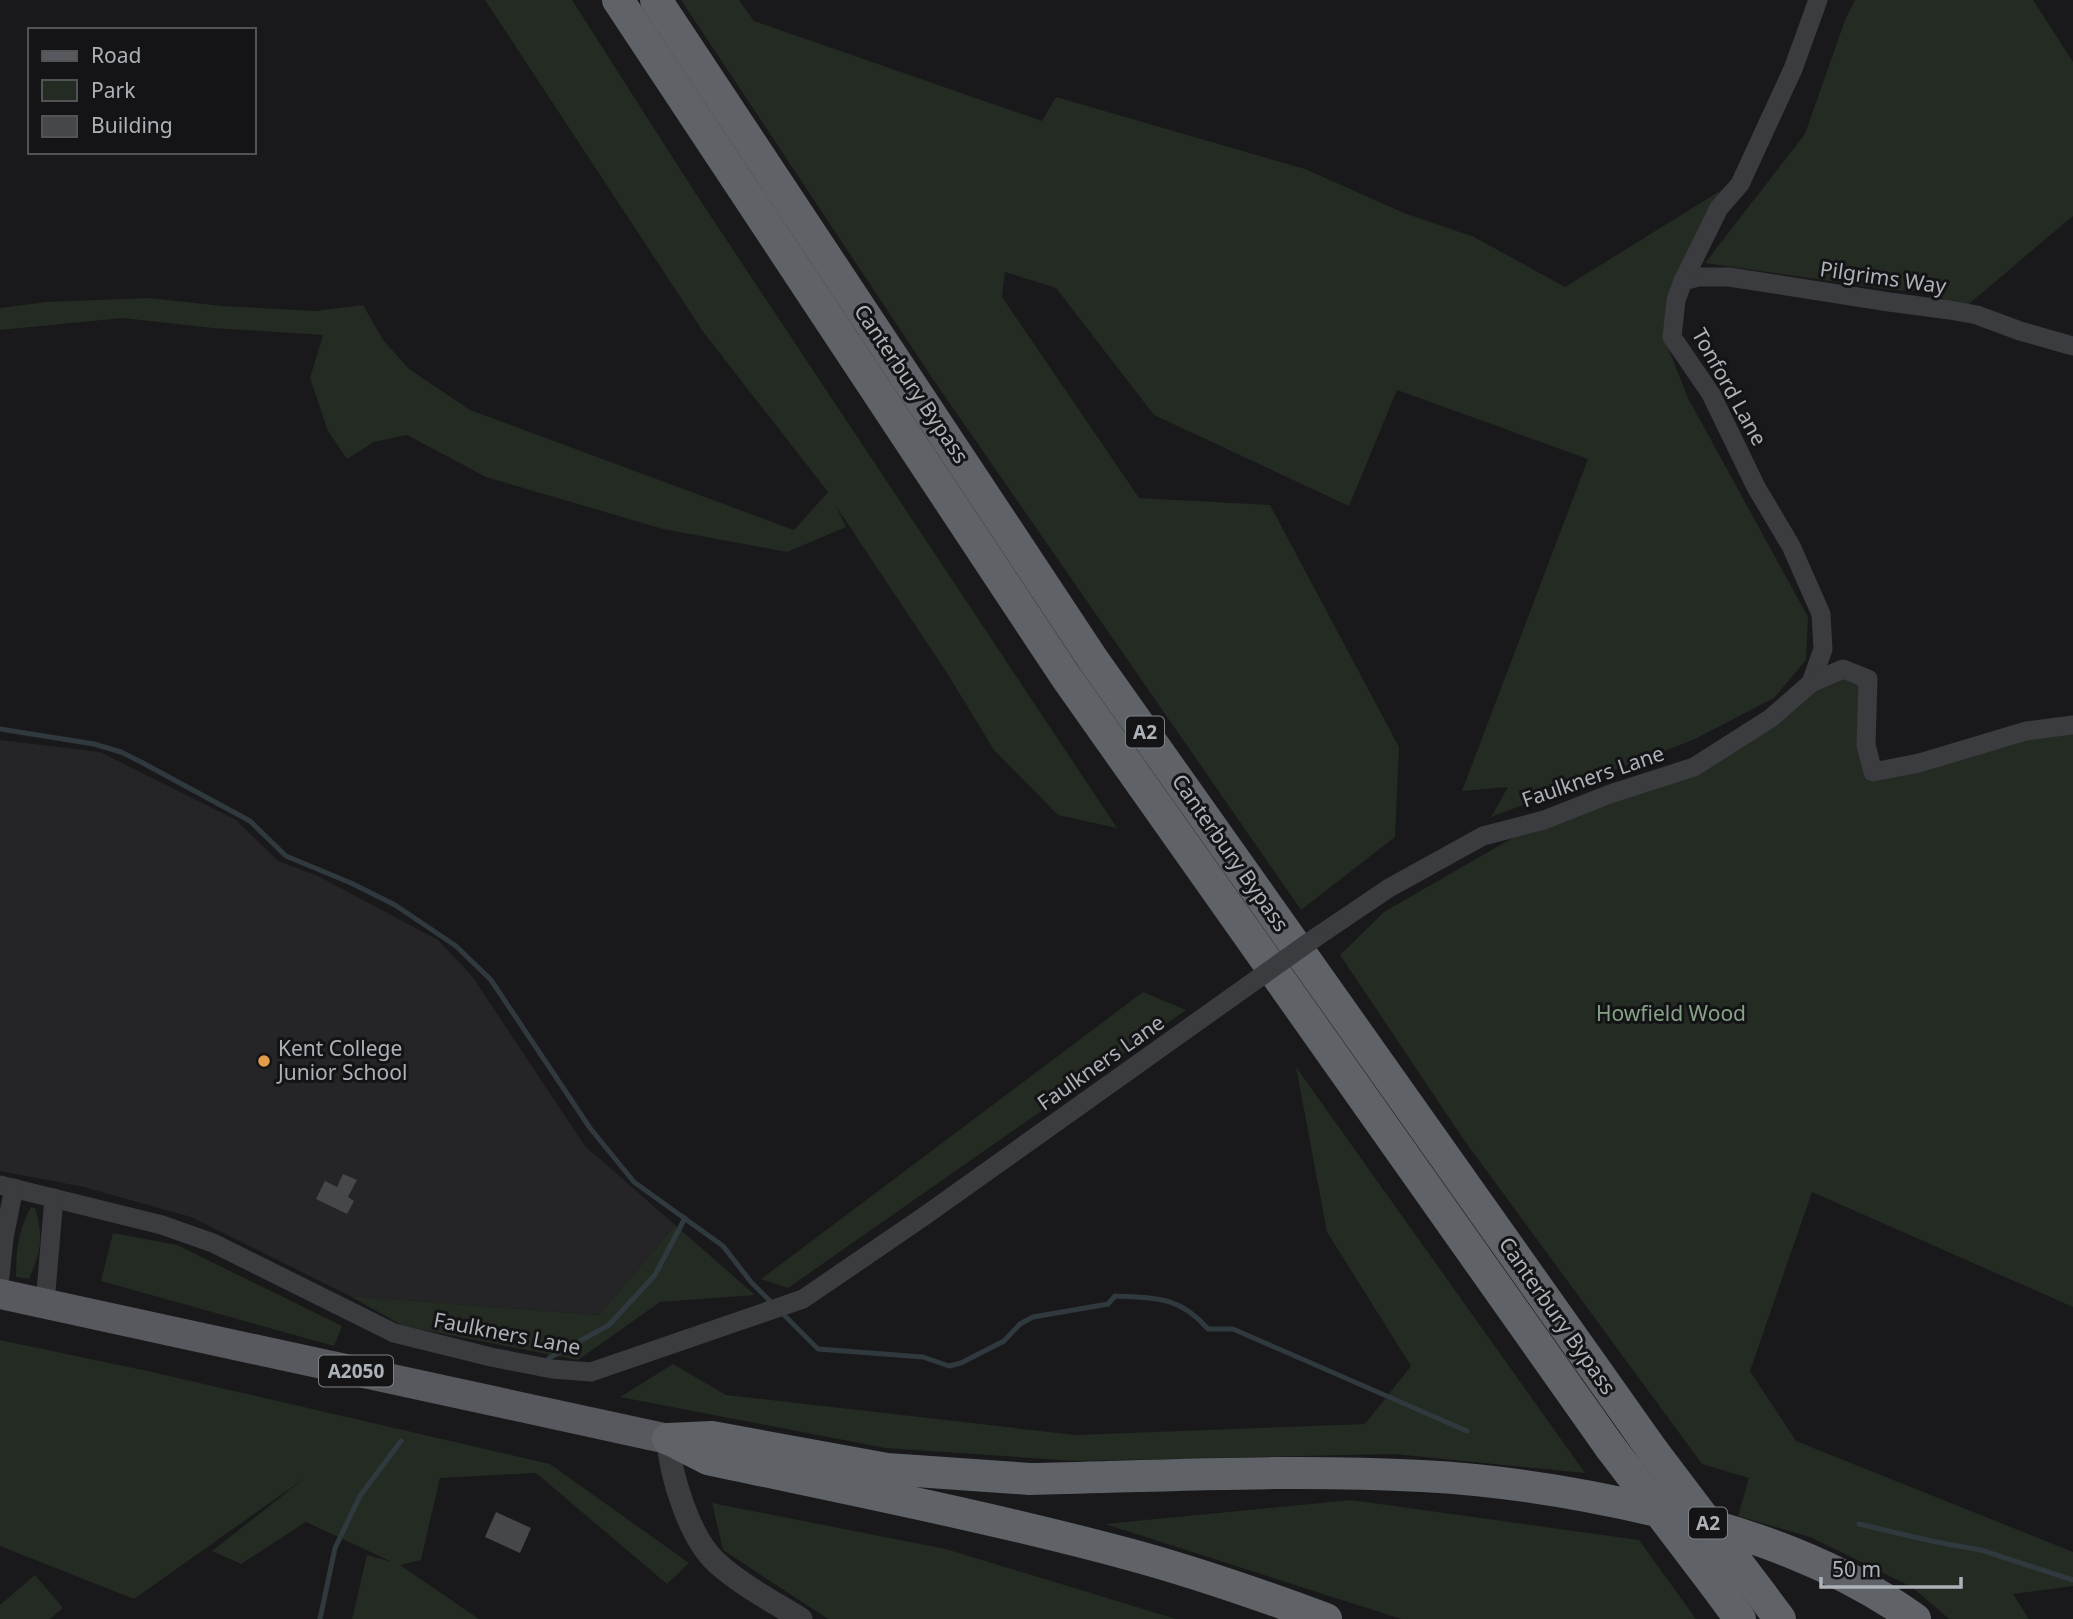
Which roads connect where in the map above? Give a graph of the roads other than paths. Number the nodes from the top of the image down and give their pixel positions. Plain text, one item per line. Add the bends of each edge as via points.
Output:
1 (618, 0) edge
2 (656, 0) edge
3 (1818, 0) edge
4 (1683, 281) junction
5 (2073, 346) edge
6 (1811, 683) junction
7 (2073, 724) edge
8 (7, 1187) edge
9 (54, 1198) junction
10 (2, 1240) edge
11 (0, 1277) edge
12 (0, 1294) edge
13 (45, 1303) junction
14 (668, 1439) junction
15 (1771, 1607) edge
16 (801, 1619) edge
17 (1326, 1619) edge
18 (1740, 1619) edge
19 (1914, 1619) edge

1 - 18 highway, Canterbury Bypass / A2, bridge via 1066,677 1610,1447
2 - 15 highway, Canterbury Bypass / A2, bridge via 1094,661 1653,1451
3 - 4 street, Tonford Lane via 1741,184 1720,208
4 - 5 street, Pilgrims Way via 1729,277 1950,310
4 - 6 street, Tonford Lane via 1672,337 1711,394 1791,546 1821,614 1823,649
6 - 7 street, Faulkners Lane via 1843,669 1868,679 1866,745 1873,772 2026,731
6 - 9 street, Faulkners Lane, bridge via 1771,718 1694,767 1544,820 1483,836 1389,888 803,1299 592,1372 552,1369 394,1332 213,1243
8 - 9 street, Faulkners Lane
8 - 10 street, Faulkners Lane
9 - 13 street
10 - 11 street, Faulkners Lane
12 - 13 main road, A2050
13 - 14 main road, A2050
14 - 16 street via 672,1469 695,1532 714,1561
14 - 17 highway via 708,1459 986,1518 1131,1555
14 - 19 highway via 712,1437 887,1469 987,1477 1339,1473 1524,1486 1639,1507 1758,1539 1834,1571

